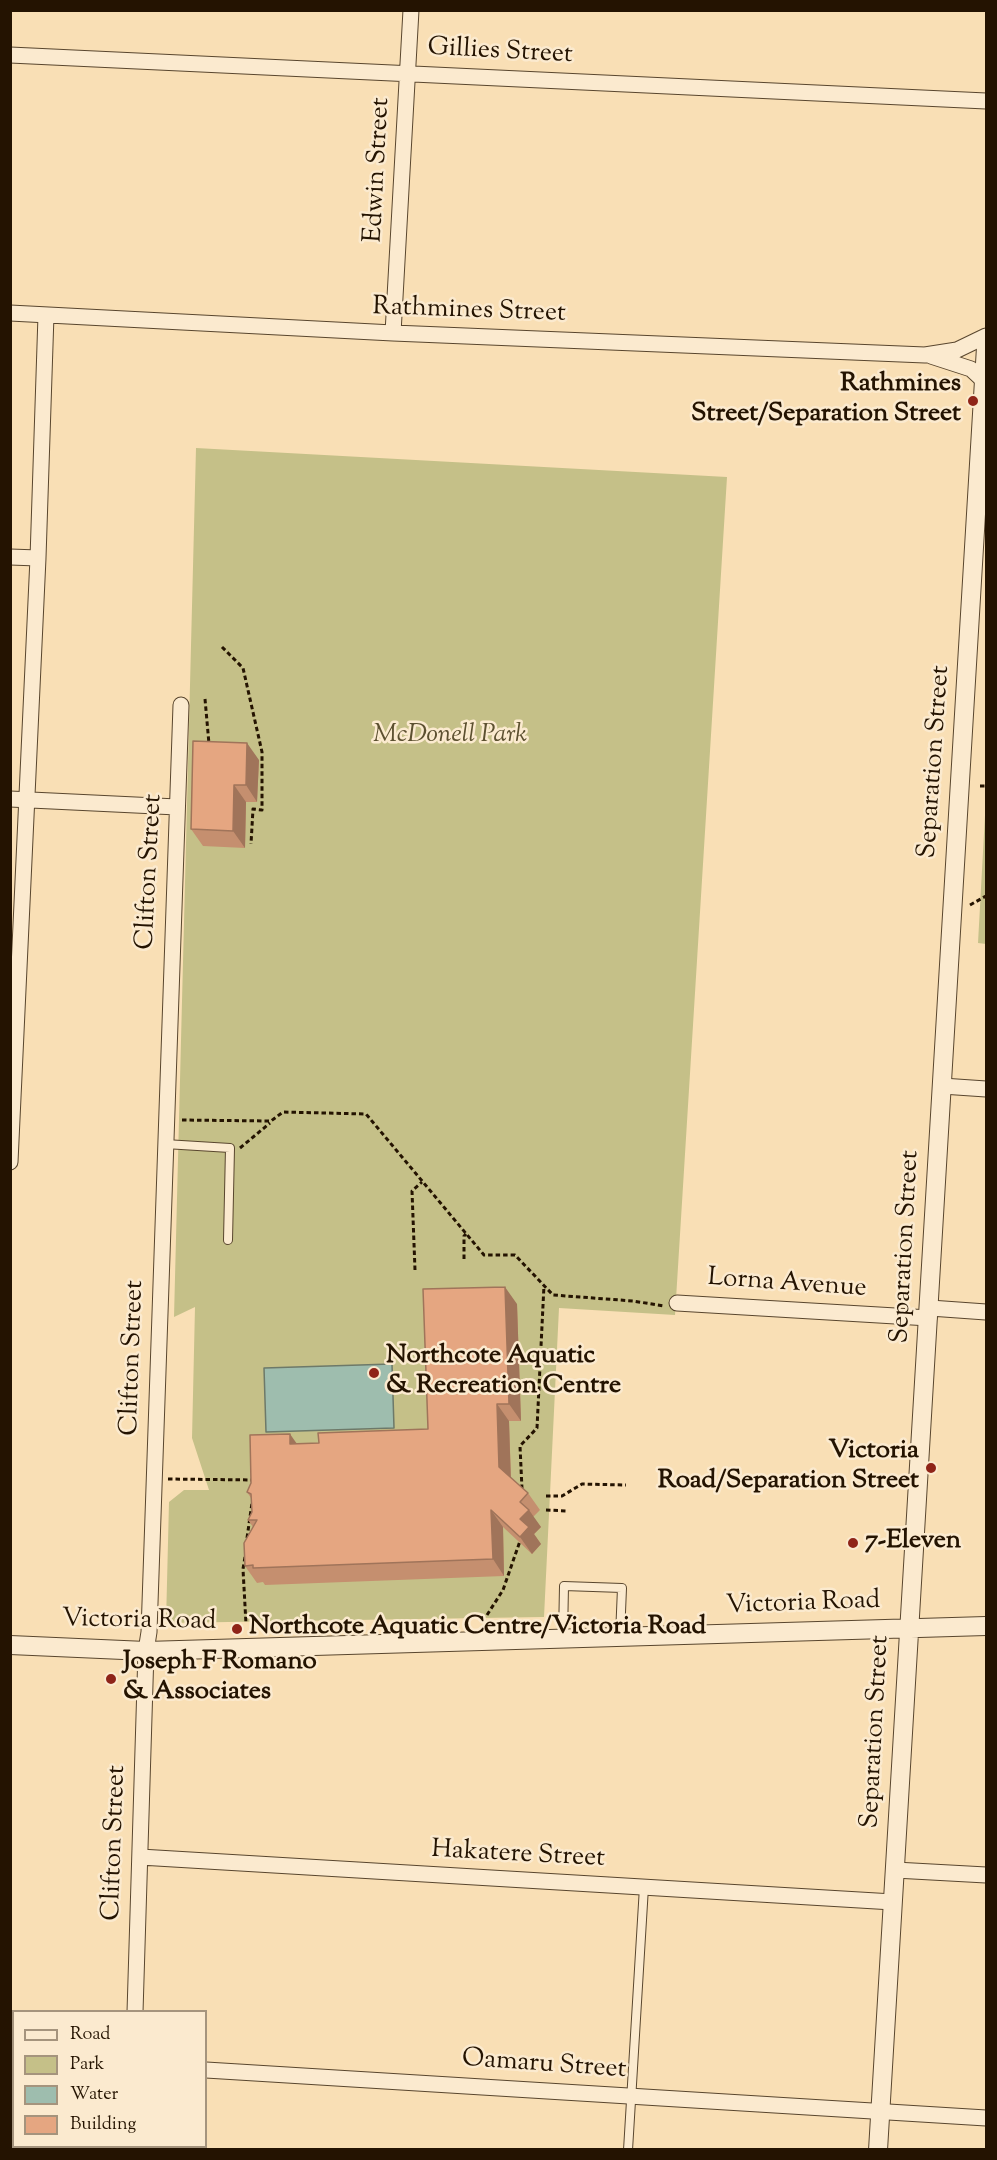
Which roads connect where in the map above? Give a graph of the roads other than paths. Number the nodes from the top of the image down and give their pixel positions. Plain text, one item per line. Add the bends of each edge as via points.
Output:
1 (411, 10) edge
2 (10, 55) edge
3 (409, 73) junction
4 (987, 100) edge
5 (10, 313) edge
6 (46, 315) junction
7 (393, 333) junction
8 (987, 336) edge
9 (987, 347) edge
10 (926, 355) junction
11 (985, 382) edge
12 (10, 557) edge
13 (38, 558) junction
14 (181, 705) dead end
15 (10, 799) edge
16 (27, 800) junction
17 (177, 807) junction
18 (942, 1086) junction
19 (987, 1089) edge
20 (165, 1144) junction
21 (10, 1162) edge
22 (228, 1240) dead end
23 (677, 1303) road end
24 (987, 1312) edge
25 (929, 1313) junction
26 (987, 1626) edge
27 (909, 1627) junction
28 (620, 1636) junction
29 (563, 1637) junction
30 (10, 1645) edge
31 (146, 1651) junction
32 (140, 1857) junction
33 (895, 1870) junction
34 (987, 1875) edge
35 (644, 1887) junction
36 (893, 1902) junction
37 (135, 2010) edge
38 (207, 2070) edge
39 (631, 2096) junction
40 (880, 2111) junction
41 (987, 2118) edge
42 (628, 2150) edge
43 (878, 2150) edge

1 - 3 street, Edwin Street
2 - 3 street, Gillies Street
3 - 4 street, Gillies Street
3 - 7 street, Edwin Street
5 - 6 street, Rathmines Street
6 - 7 street, Rathmines Street
6 - 13 street
7 - 10 street, Rathmines Street
8 - 10 street, Rathmines Street via 957,350
9 - 11 street, Separation Street
10 - 11 street, Rathmines Street via 964,365
11 - 18 street, Separation Street
12 - 13 street
13 - 16 street
14 - 17 street, Clifton Street
15 - 16 street
16 - 17 street
16 - 21 street
17 - 20 street, Clifton Street
18 - 19 street
18 - 25 street, Separation Street
20 - 22 lane via 230,1148
20 - 31 street, Clifton Street
23 - 25 street, Lorna Avenue
24 - 25 street, Lorna Avenue
25 - 27 street, Separation Street
26 - 27 street, Victoria Road
27 - 28 street, Victoria Road
27 - 33 street, Separation Street
28 - 29 street, Victoria Road
28 - 29 lane via 622,1588 564,1586
29 - 31 street, Victoria Road
30 - 31 street, Victoria Road
31 - 32 street, Clifton Street
32 - 35 street, Hakatere Street
32 - 37 street, Clifton Street
33 - 34 street
33 - 36 street, Separation Street
35 - 36 street, Hakatere Street
35 - 39 lane
36 - 40 street, Separation Street
38 - 39 street, Oamaru Street
39 - 40 street, Oamaru Street
39 - 42 lane
40 - 41 street, Oamaru Street
40 - 43 street, Separation Street

